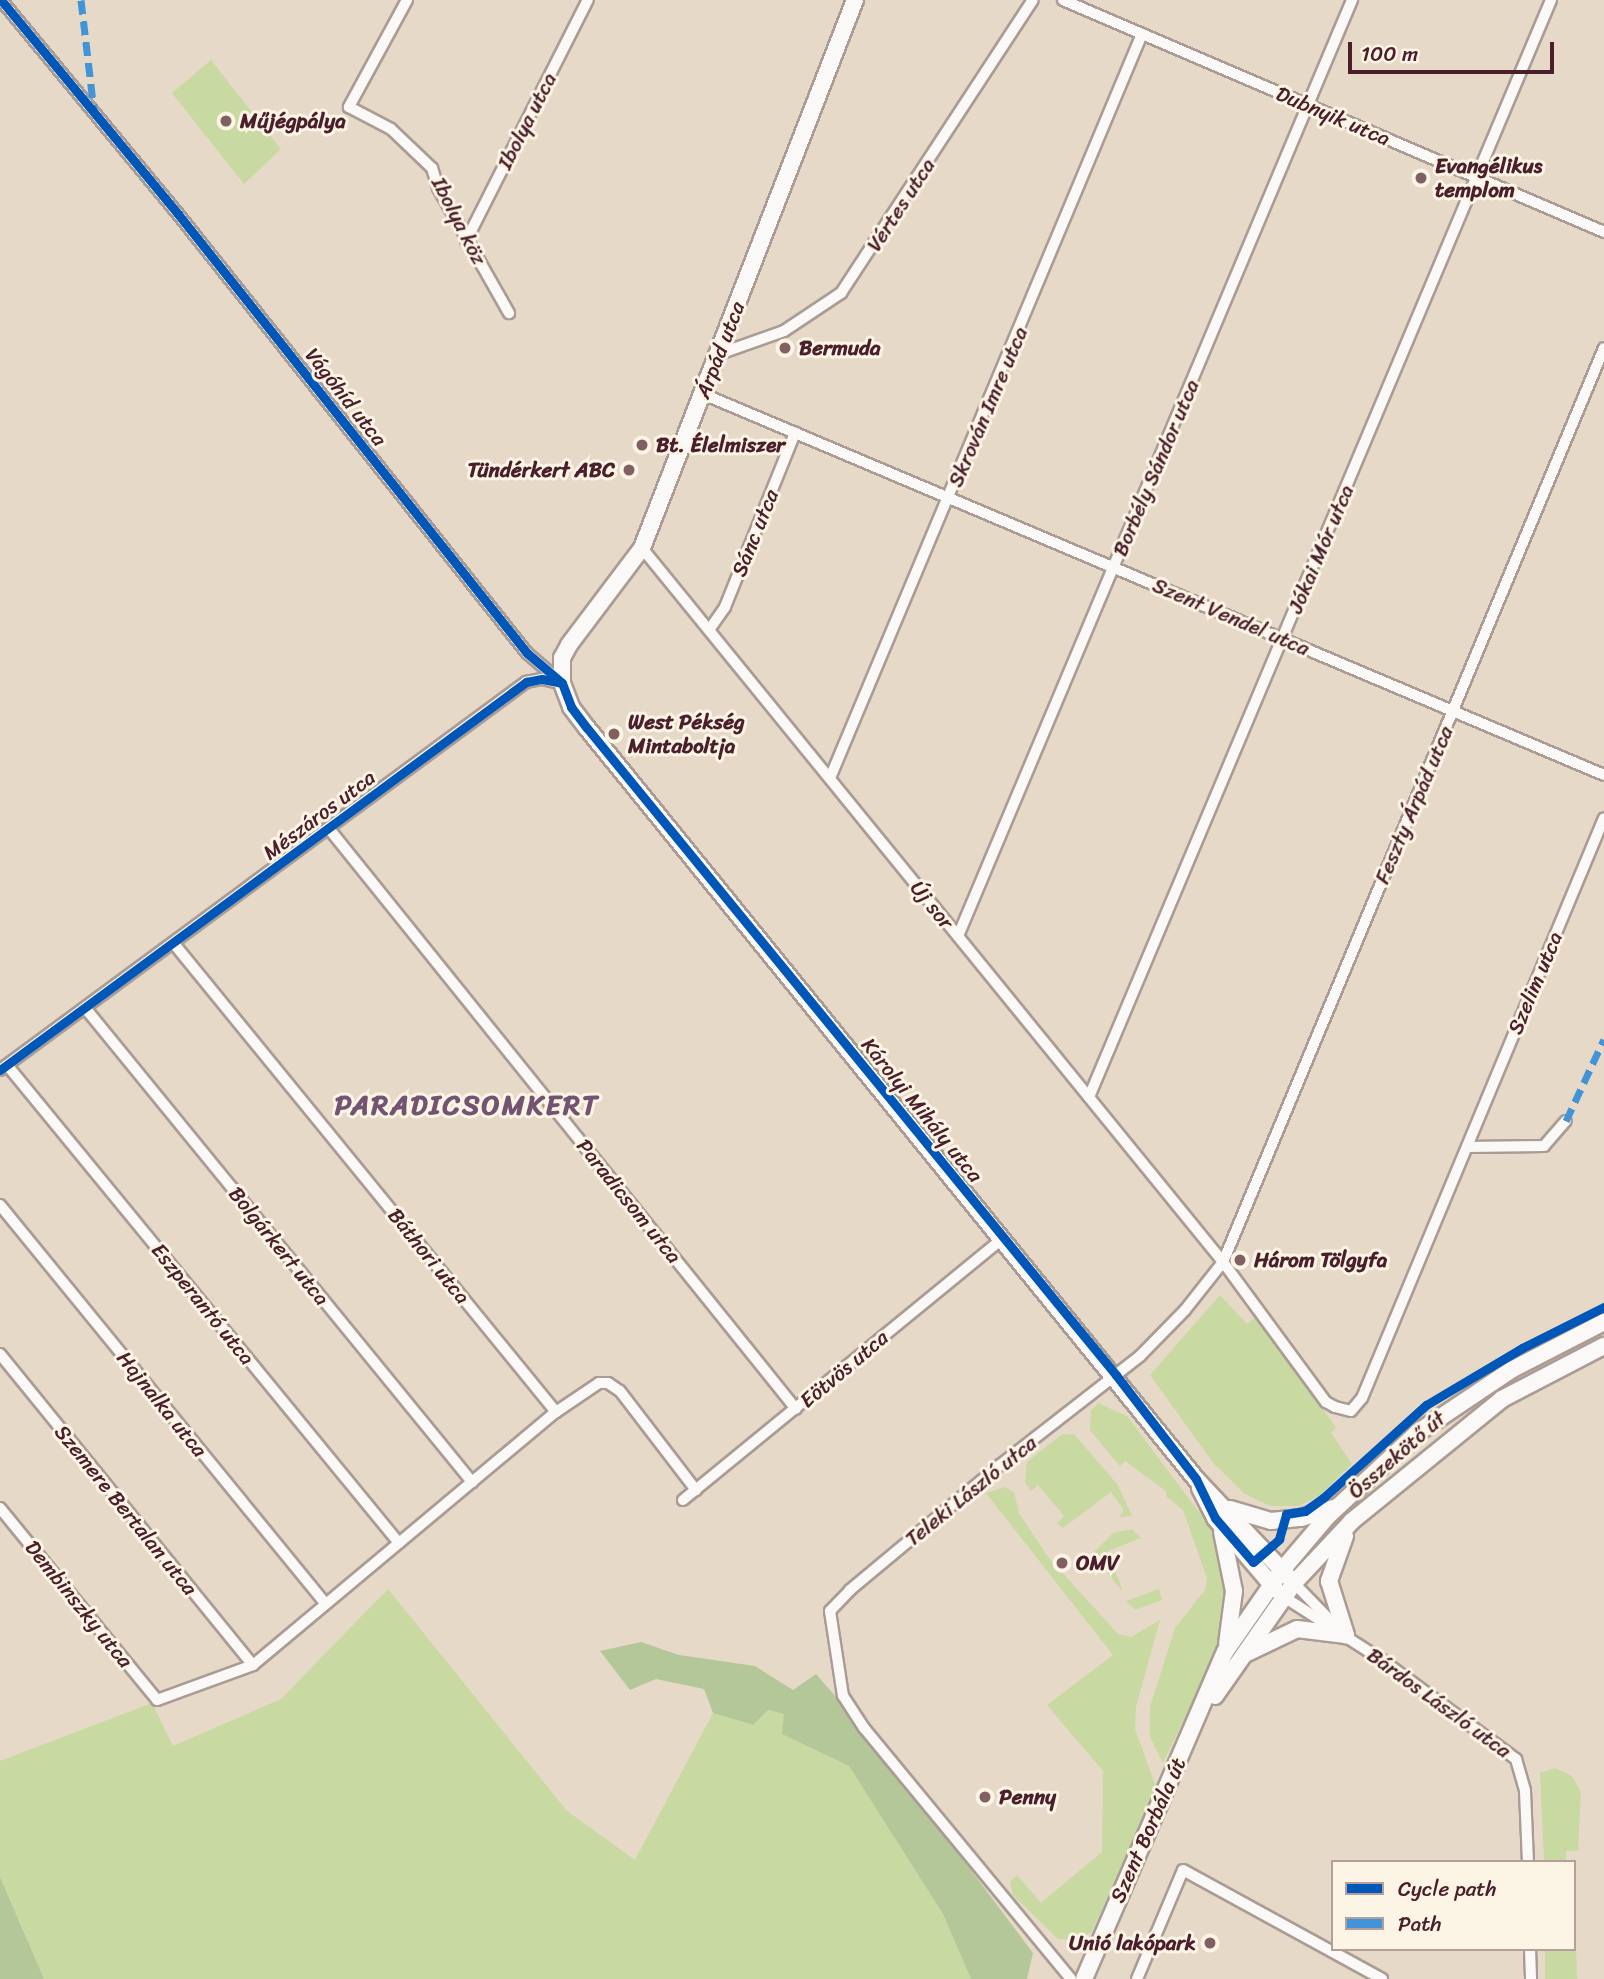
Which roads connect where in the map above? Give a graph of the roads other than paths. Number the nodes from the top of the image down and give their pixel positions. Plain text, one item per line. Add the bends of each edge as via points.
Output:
1 (1, 0) edge
2 (407, 0) edge
3 (588, 0) edge
4 (855, 0) edge
5 (1033, 0) edge
6 (1063, 0) edge
7 (1353, 0) edge
8 (1551, 0) edge
9 (1142, 34) junction
10 (1308, 105) junction
11 (1477, 177) junction
12 (1604, 232) edge
13 (466, 241) junction
14 (509, 313) dead end
15 (1604, 348) edge
16 (719, 354) junction
17 (703, 394) junction
18 (795, 433) junction
19 (949, 498) junction
20 (642, 548) junction
21 (1114, 568) junction
22 (709, 630) junction
23 (1283, 639) junction
24 (562, 683) junction
25 (1453, 711) junction
26 (1604, 775) edge
27 (830, 778) junction
28 (1604, 818) edge
29 (330, 830) junction
30 (958, 936) junction
31 (175, 945) junction
32 (86, 1009) junction
33 (4, 1067) edge
34 (1089, 1097) junction
35 (1566, 1121) dead end
36 (1467, 1147) junction
37 (0, 1205) edge
38 (1003, 1238) junction
39 (1223, 1262) junction
40 (1604, 1322) edge
41 (1604, 1346) edge
42 (0, 1354) edge
43 (1116, 1375) junction
44 (796, 1409) junction
45 (1351, 1411) joint
46 (556, 1412) junction
47 (472, 1482) junction
48 (696, 1490) junction
49 (683, 1500) dead end
50 (1339, 1506) junction
51 (0, 1508) edge
52 (1222, 1513) junction
53 (1352, 1521) junction
54 (399, 1543) junction
55 (1282, 1570) junction
56 (1294, 1583) junction
57 (1270, 1584) junction
58 (1284, 1597) junction
59 (325, 1603) junction
60 (1346, 1635) junction
61 (1225, 1652) junction
62 (1242, 1656) junction
63 (253, 1665) junction
64 (1198, 1721) junction
65 (1528, 1860) edge
66 (1530, 1951) edge
67 (1072, 1979) edge
68 (1084, 1979) edge
69 (1137, 1979) edge
70 (1382, 1979) edge
71 (1531, 1979) edge

1 - 24 street, Vágóhíd utca via 109,128 527,653
2 - 13 street, Ibolya köz via 349,107 391,129 432,169
3 - 13 street, Ibolya utca
4 - 16 street, Árpád utca
5 - 16 street, Vértes utca via 841,293 784,331
6 - 9 street, Dubnyik utca
7 - 10 street, Borbély Sándor utca
8 - 11 street, Jókai Mór utca
9 - 10 street, Dubnyik utca
9 - 19 street, Skrován Imre utca
10 - 11 street, Dubnyik utca
10 - 21 street, Borbély Sándor utca
11 - 12 street, Dubnyik utca
11 - 23 street, Jókai Mór utca
13 - 14 street, Ibolya köz
15 - 25 street, Feszty Árpád utca
16 - 17 street, Árpád utca
17 - 18 street, Szent Vendel utca
17 - 20 street, Árpád utca
18 - 19 street, Szent Vendel utca
18 - 22 street, Sánc utca via 725,607
19 - 21 street, Szent Vendel utca
19 - 27 street, Skrován Imre utca
20 - 22 street, Új sor
20 - 24 street, Árpád utca via 569,645 562,658
21 - 23 street, Szent Vendel utca
21 - 30 street, Borbély Sándor utca
22 - 27 street, Új sor
23 - 25 street, Szent Vendel utca
23 - 34 street, Jókai Mór utca
24 - 29 street, Mészáros utca via 542,678 526,682
24 - 38 street, Károlyi Mihály utca via 571,707 587,728
25 - 26 street, Szent Vendel utca
25 - 39 street, Feszty Árpád utca
27 - 30 street, Új sor
28 - 36 street, Szelim utca
29 - 31 street, Mészáros utca
29 - 44 street, Paradicsom utca
30 - 34 street, Új sor
31 - 32 street, Mészáros utca
31 - 46 street, Báthori utca
32 - 33 street, Mészáros utca
32 - 47 street, Bolgárkert utca
33 - 54 street, Eszperantó utca
34 - 39 street, Új sor
35 - 36 street via 1544,1146
36 - 45 street, Szelim utca via 1362,1398
37 - 59 street, Hajnalka utca
38 - 43 street, Károlyi Mihály utca
38 - 44 street, Eötvös utca
39 - 43 street, Feszty Árpád utca via 1160,1338
39 - 45 street, Új sor via 1326,1402
40 - 50 street, Összekötő út via 1558,1343 1462,1401 1417,1433
41 - 53 street, Összekötő út via 1502,1399
42 - 63 street, Szemere Bertalan utca
43 - 52 street, Károlyi Mihály utca
43 - 67 street, Teleki László utca via 990,1473 830,1611 843,1696 864,1728
44 - 48 street, Eötvös utca
46 - 47 street
46 - 48 street via 588,1388 608,1383 620,1391
47 - 54 street
48 - 49 street, Eötvös utca
50 - 52 street via 1301,1518 1271,1521
50 - 55 street, Összekötő út
51 - 63 street, Dembinszky utca via 158,1700
52 - 55 street, Károlyi Mihály utca
52 - 57 street, Károlyi Mihály utca
52 - 61 street via 1234,1591
53 - 56 street, Összekötő út
53 - 60 street via 1329,1581
54 - 59 street
55 - 56 street, Károlyi Mihály utca
55 - 57 street, Összekötő út
56 - 58 street, Szent Borbála út
56 - 60 street
57 - 58 street, Károlyi Mihály utca
57 - 61 street, Szent Borbála út
58 - 60 street, Károlyi Mihály utca
58 - 62 street, Szent Borbála út
59 - 63 street
60 - 62 street via 1297,1629
60 - 65 street, Bárdos László utca via 1516,1759 1525,1791
61 - 64 street, Szent Borbála út
62 - 64 street, Szent Borbála út
64 - 68 street, Szent Borbála út
66 - 71 street
69 - 70 street via 1183,1870

